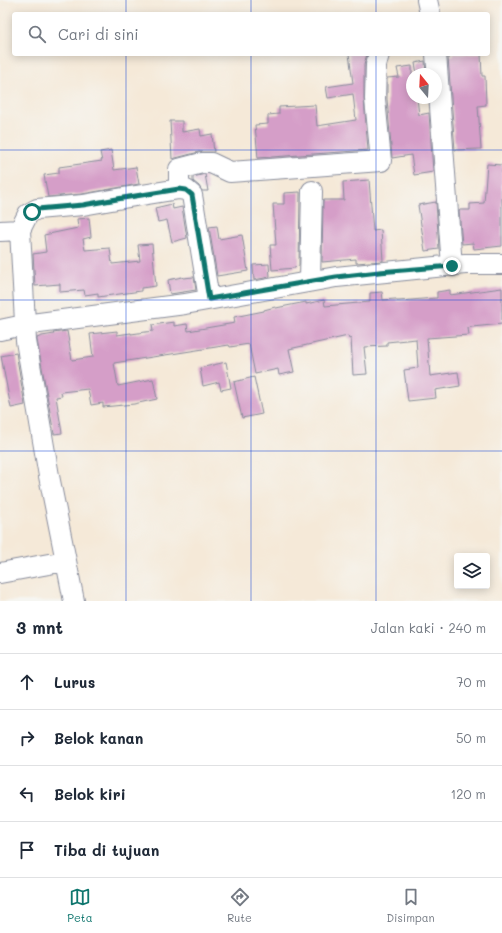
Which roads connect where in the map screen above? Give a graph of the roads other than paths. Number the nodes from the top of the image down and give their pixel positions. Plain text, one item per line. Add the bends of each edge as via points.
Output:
1 (427, 0) edge
2 (430, 12) edge
3 (378, 56) edge
4 (436, 56) edge
5 (179, 189) junction
6 (312, 191) dead end
7 (20, 230) junction
8 (0, 231) edge
9 (502, 264) edge
10 (452, 266) junction
11 (310, 281) junction
12 (209, 299) junction
13 (24, 325) junction
14 (0, 330) edge
15 (65, 561) junction
16 (0, 573) edge
17 (74, 601) edge

1 - 2 street
3 - 5 street via 375,99 381,161 230,172 211,163 202,163 180,169
4 - 10 street
5 - 7 street via 83,205 37,209 28,214
5 - 12 street via 186,190 192,195
6 - 11 street
7 - 8 street
7 - 13 street
9 - 10 street
10 - 11 street
11 - 12 street
12 - 13 street
13 - 14 street
13 - 15 street
15 - 16 street
15 - 17 street

